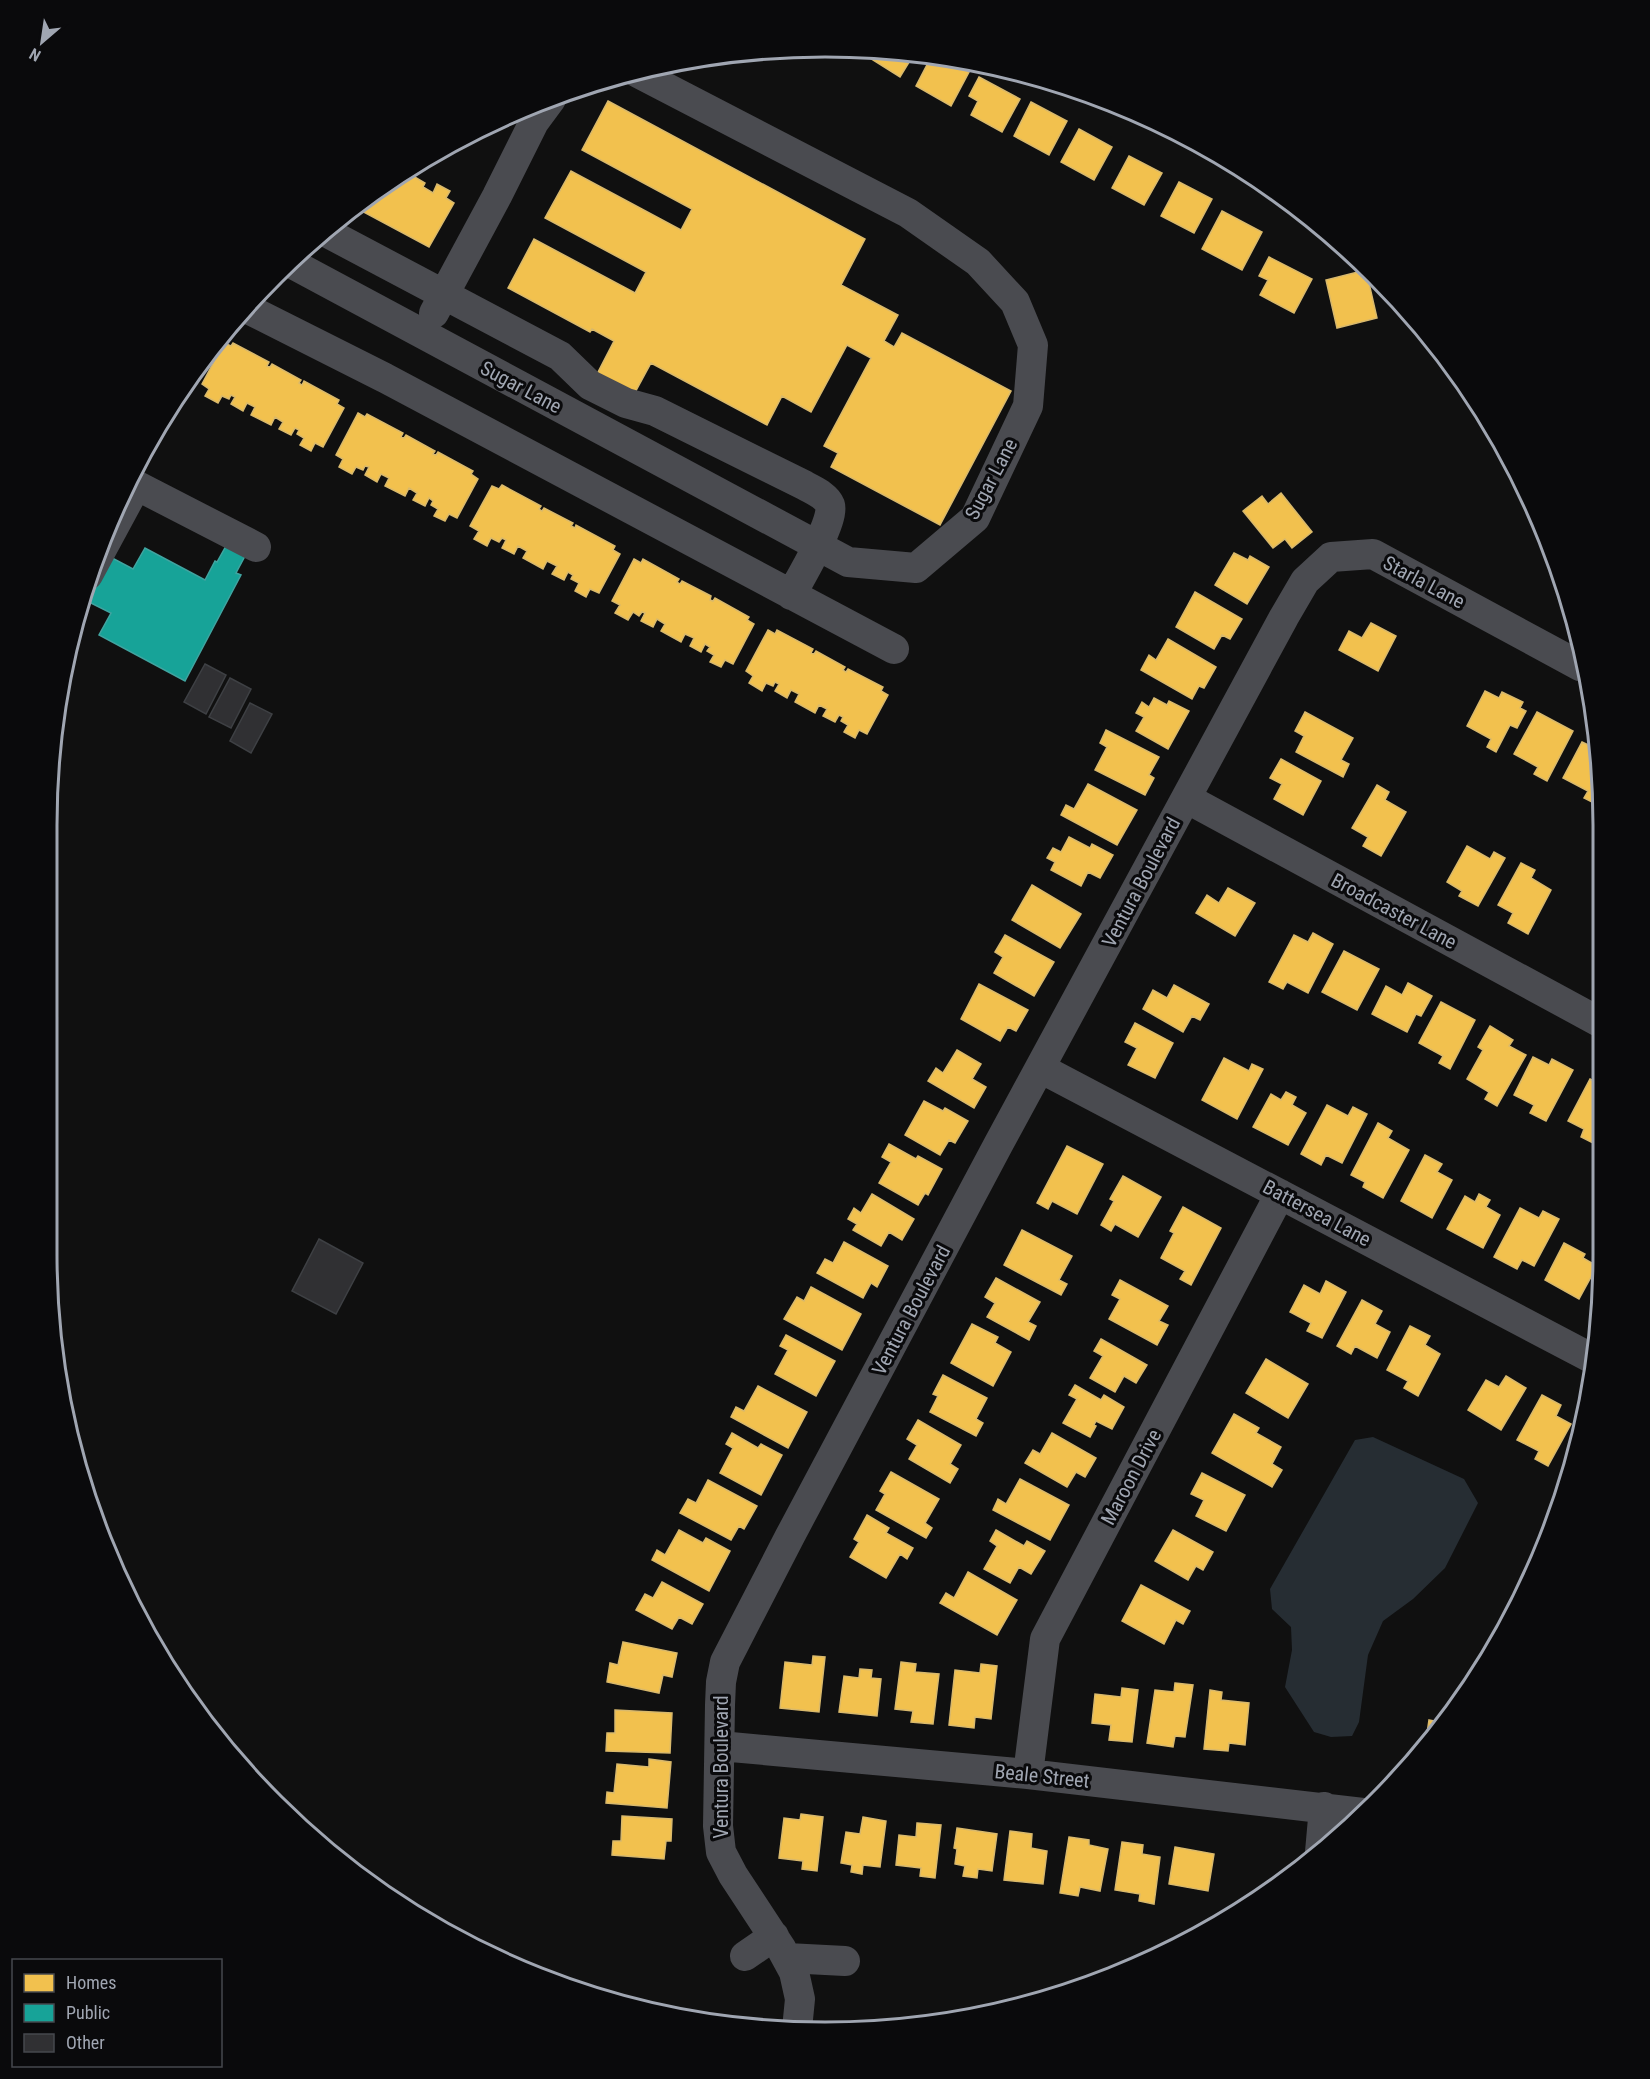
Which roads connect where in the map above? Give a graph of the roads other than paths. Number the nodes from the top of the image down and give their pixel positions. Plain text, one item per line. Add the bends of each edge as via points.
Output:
1 (648, 78) edge
2 (542, 111) edge
3 (333, 236) edge
4 (298, 267) edge
5 (444, 294) junction
6 (254, 312) edge
7 (422, 334) junction
8 (136, 485) edge
9 (818, 545) junction
10 (256, 547) dead end
11 (791, 595) junction
12 (1284, 617) joint
13 (894, 649) dead end
14 (1575, 664) edge
15 (1186, 798) junction
16 (1593, 1019) edge
17 (1040, 1068) junction
18 (1280, 1194) junction
19 (1586, 1355) edge
20 (720, 1746) junction
21 (1028, 1774) junction
22 (1324, 1807) junction
23 (1352, 1811) edge
24 (1321, 1839) edge
25 (780, 1947) junction
26 (745, 1956) dead end
27 (845, 1961) dead end
28 (798, 2021) edge

1 - 9 street, Sugar Lane via 908,213 978,262 1016,302 1033,345 1028,406 975,518 916,568 848,562
2 - 5 street
3 - 5 street
4 - 7 street, Sugar Lane
5 - 7 street
5 - 9 street via 560,356 590,385 626,404 655,411 824,497 830,505 830,516
6 - 11 street
7 - 9 street, Sugar Lane
8 - 10 street
9 - 11 street
11 - 13 street
12 - 14 street, Starla Lane via 1305,581 1331,557 1373,554
12 - 15 street, Ventura Boulevard
15 - 16 street, Broadcaster Lane
15 - 17 street, Ventura Boulevard
17 - 18 street, Battersea Lane
17 - 20 street, Ventura Boulevard via 732,1647 721,1682
18 - 19 street, Battersea Lane
18 - 21 street, Maroon Drive via 1045,1639
20 - 21 street, Beale Street
20 - 25 street, Ventura Boulevard via 721,1852
21 - 22 street, Beale Street
22 - 23 street, Beale Street
22 - 24 street
25 - 26 street
25 - 27 street
25 - 28 street, Ventura Boulevard via 794,1972 800,1999

